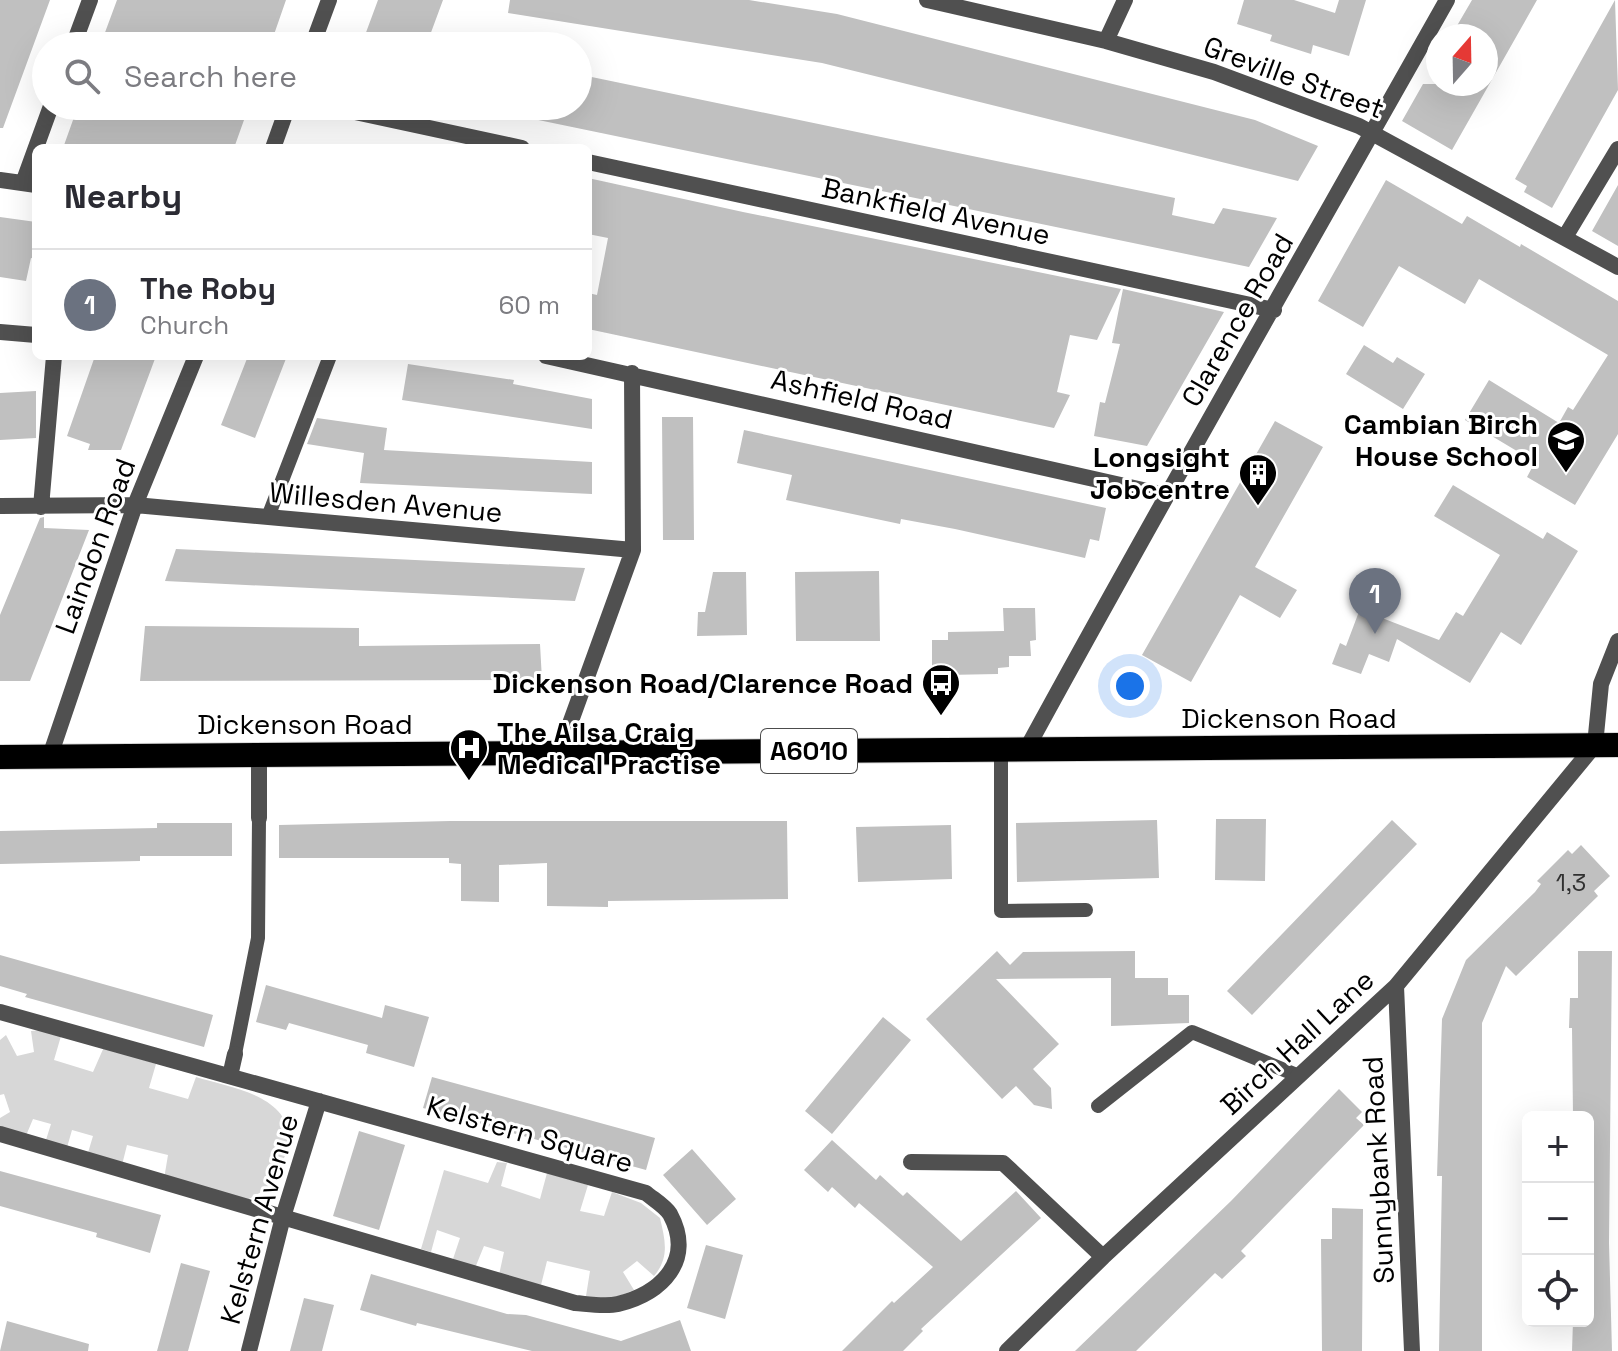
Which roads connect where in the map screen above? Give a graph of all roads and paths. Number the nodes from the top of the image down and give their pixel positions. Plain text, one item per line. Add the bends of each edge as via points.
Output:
1 (90, 0) edge
2 (329, 0) edge
3 (927, 0) edge
4 (1125, 0) edge
5 (1447, 0) edge
6 (78, 32) edge
7 (317, 32) edge
8 (1106, 41) junction
9 (47, 120) edge
10 (283, 120) edge
11 (392, 120) edge
12 (1373, 131) junction
13 (40, 144) edge
14 (274, 144) edge
15 (503, 144) edge
16 (1618, 149) edge
17 (592, 163) edge
18 (0, 180) edge
19 (29, 184) edge
20 (1565, 237) junction
21 (1618, 267) edge
22 (1274, 310) junction
23 (0, 332) edge
24 (32, 335) edge
25 (54, 360) edge
26 (194, 360) edge
27 (328, 360) edge
28 (566, 360) edge
29 (632, 373) junction
30 (1165, 495) junction
31 (135, 505) junction
32 (0, 506) edge
33 (41, 507) junction
34 (268, 517) junction
35 (633, 550) junction
36 (1618, 641) edge
37 (1606, 745) edge
38 (1001, 750) junction
39 (1026, 750) junction
40 (259, 754) junction
41 (559, 754) junction
42 (50, 756) junction
43 (0, 757) edge
44 (259, 818) joint
45 (1086, 910) dead end
46 (1396, 986) junction
47 (0, 1012) edge
48 (235, 1054) joint
49 (230, 1076) junction
50 (1299, 1076) junction
51 (319, 1101) junction
52 (1098, 1106) dead end
53 (0, 1134) edge
54 (911, 1162) dead end
55 (283, 1217) junction
56 (1103, 1257) junction
57 (249, 1351) edge
58 (1007, 1351) edge
59 (1412, 1351) edge

1 - 6 street
2 - 7 street
3 - 8 street, Greville Street
4 - 8 street
5 - 12 street, Clarence Road
8 - 12 street, Greville Street via 1214,72
9 - 13 street
10 - 14 street
11 - 15 street
12 - 20 street, Greville Street
12 - 22 street, Clarence Road
16 - 20 street
17 - 22 street, Bankfield Avenue
18 - 19 street
20 - 21 street, Greville Street
22 - 30 street, Clarence Road
23 - 24 street
25 - 33 street
26 - 31 street, Laindon Road
27 - 34 lane
28 - 29 street, Ashfield Road
29 - 30 street, Ashfield Road
29 - 35 street
30 - 39 street, Clarence Road
31 - 33 street, Willesden Avenue
31 - 34 street, Willesden Avenue
31 - 42 street, Laindon Road
32 - 33 street, Willesden Avenue
34 - 35 street, Willesden Avenue
35 - 41 street
36 - 37 street via 1601,684
37 - 39 highway, Dickenson Road / A6010
37 - 46 street, Birch Hall Lane
38 - 39 highway, Dickenson Road / A6010
38 - 41 highway, Dickenson Road / A6010
38 - 45 lane via 1001,911
40 - 41 highway, Dickenson Road / A6010
40 - 42 highway, Dickenson Road / A6010
40 - 44 street
42 - 43 highway, Dickenson Road / A6010
44 - 48 lane via 258,938
46 - 50 street, Birch Hall Lane
46 - 59 street, Sunnybank Road
47 - 49 street, Kelstern Square
48 - 49 street
49 - 51 street, Kelstern Square
50 - 52 lane via 1192,1032
50 - 56 street, Birch Hall Lane
51 - 55 street, Kelstern Avenue
51 - 55 street, Kelstern Square via 646,1193 669,1212 679,1244 671,1274 651,1292 615,1305 575,1303
53 - 55 street, Kelstern Square
54 - 56 street via 1003,1163
55 - 57 street, Kelstern Avenue
56 - 58 street, Birch Hall Lane

